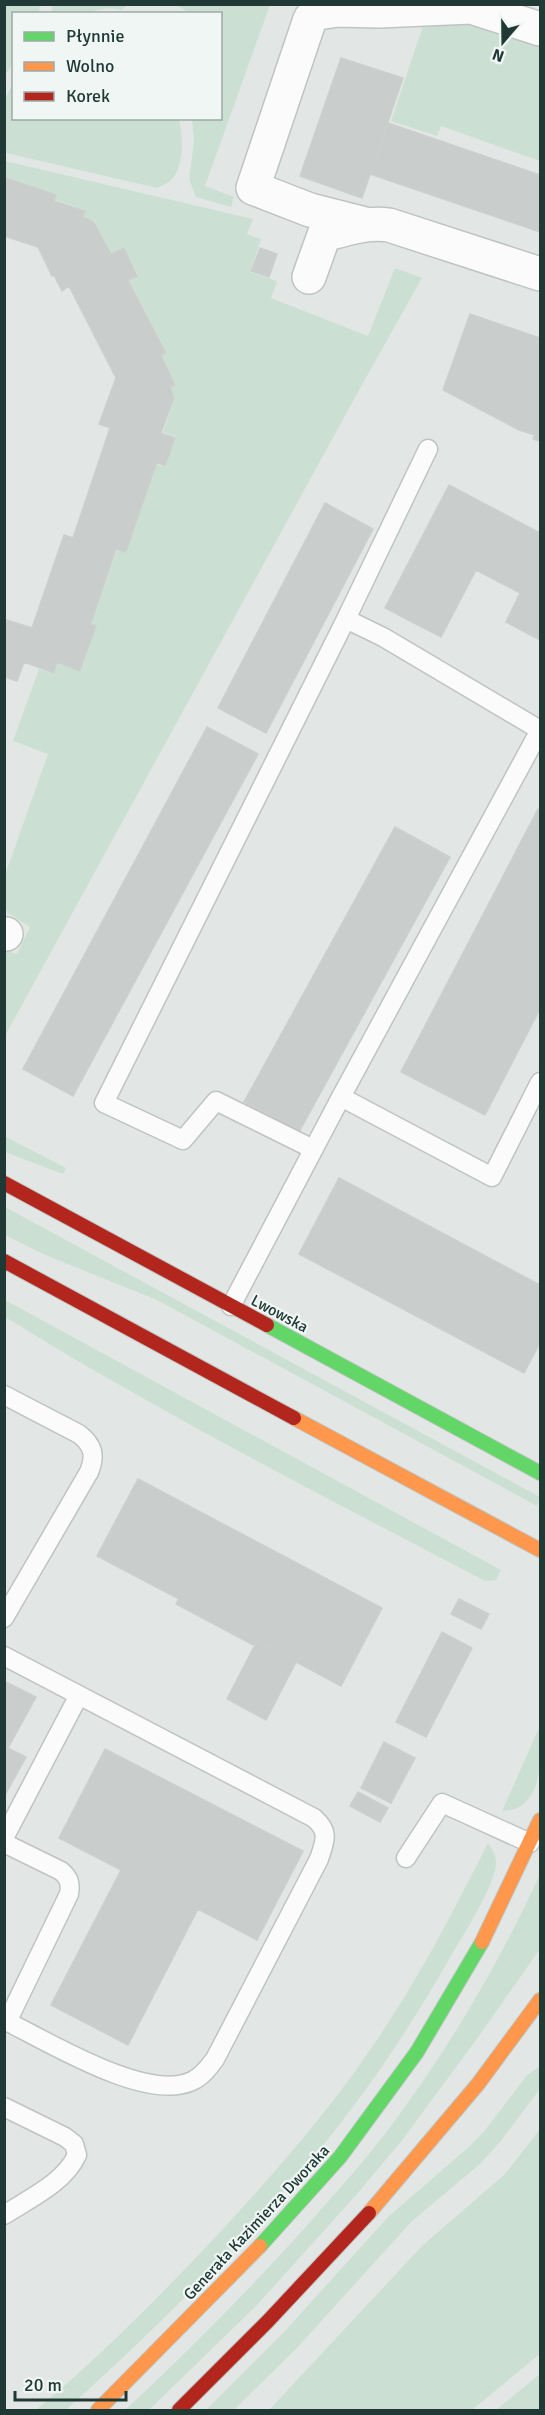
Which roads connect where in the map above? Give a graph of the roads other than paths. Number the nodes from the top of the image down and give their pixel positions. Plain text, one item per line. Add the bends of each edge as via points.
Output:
1 (540, 29) edge
2 (365, 224) junction
3 (540, 274) edge
4 (309, 277) dead end
5 (428, 449) dead end
6 (346, 619) junction
7 (540, 730) edge
8 (540, 1082) edge
9 (341, 1097) junction
10 (313, 1149) junction
11 (4, 1183) edge
12 (4, 1261) edge
13 (231, 1306) junction
14 (4, 1395) edge
15 (540, 1473) edge
16 (540, 1550) edge
17 (4, 1618) edge
18 (4, 1656) edge
19 (79, 1695) junction
20 (540, 1820) edge
21 (4, 1838) edge
22 (4, 1843) edge
23 (530, 1843) junction
24 (406, 1858) dead end
25 (540, 2000) edge
26 (6, 2021) edge
27 (525, 2023) junction
28 (540, 2034) edge
29 (4, 2106) edge
30 (5, 2213) edge
31 (98, 2410) edge
32 (179, 2410) edge

1 - 2 street via 471,7 338,10 318,13 310,19 254,188 310,210
2 - 3 street via 389,225
2 - 4 street via 324,235
5 - 6 lane
6 - 7 lane
6 - 10 lane via 104,1103 183,1140 216,1101
7 - 9 lane
8 - 9 lane via 492,1177
9 - 10 lane
10 - 13 lane
11 - 13 main road, Lwowska
12 - 16 main road
13 - 15 main road, Lwowska
14 - 17 lane via 79,1434 88,1441 94,1456
18 - 19 lane
19 - 21 lane
19 - 26 lane via 314,1818 322,1825 324,1844 215,2059 192,2081 164,2085 124,2078
20 - 23 main road, Generała Kazimierza Dworaka
22 - 26 lane via 61,1871 70,1886
23 - 24 lane via 442,1803
23 - 31 main road, Generała Kazimierza Dworaka via 477,1952 417,2052 340,2157 276,2230
25 - 27 main road
27 - 28 lane
27 - 32 main road via 361,2222
29 - 30 lane via 65,2137 74,2144 77,2155 61,2177

